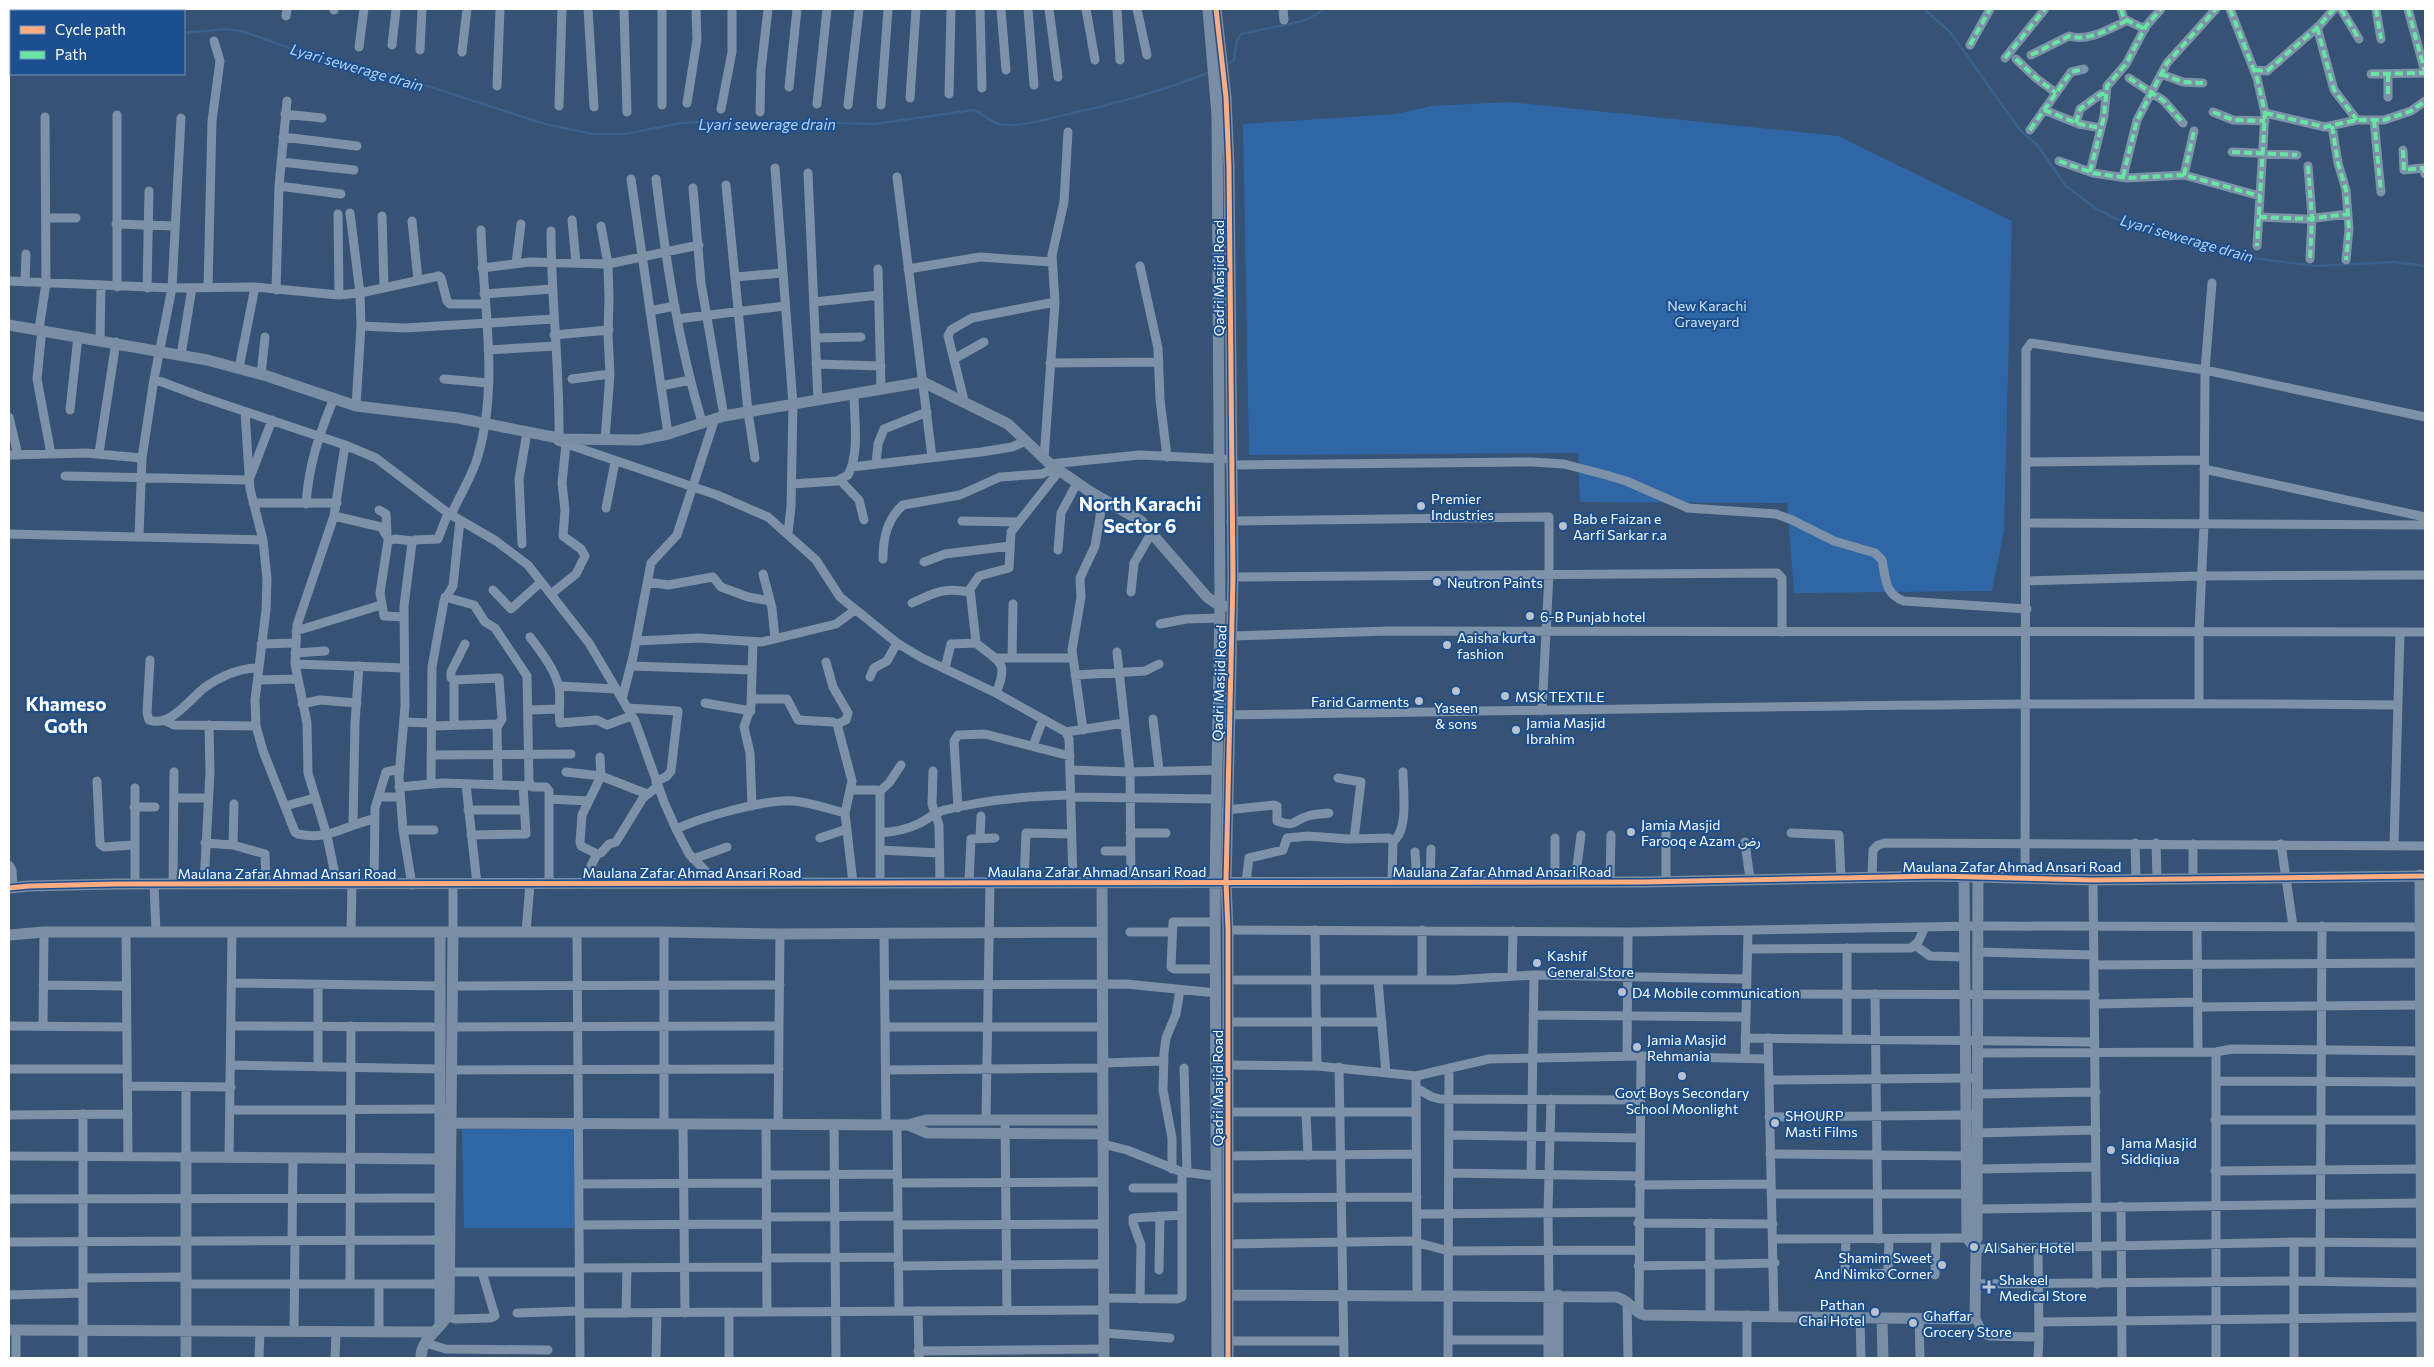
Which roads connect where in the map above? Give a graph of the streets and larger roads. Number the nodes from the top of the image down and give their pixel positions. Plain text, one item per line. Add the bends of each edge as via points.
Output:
1 (364, 9) edge
2 (396, 9) edge
3 (422, 9) edge
4 (467, 9) edge
5 (500, 9) edge
6 (562, 9) edge
7 (588, 9) edge
8 (624, 9) edge
9 (662, 9) edge
10 (696, 9) edge
11 (732, 9) edge
12 (768, 9) edge
13 (797, 9) edge
14 (827, 9) edge
15 (859, 9) edge
16 (888, 9) edge
17 (916, 9) edge
18 (951, 9) edge
19 (980, 9) edge
20 (1001, 9) edge
21 (1028, 9) edge
22 (1049, 9) edge
23 (1086, 9) edge
24 (1117, 9) edge
25 (1137, 9) edge
26 (1208, 9) edge
27 (1216, 9) edge
28 (1283, 9) edge
29 (1990, 9) edge
30 (2045, 9) edge
31 (2121, 9) edge
32 (2161, 9) edge
33 (2216, 9) edge
34 (2230, 9) edge
35 (2334, 9) edge
36 (2341, 9) edge
37 (2376, 9) edge
38 (2408, 9) edge
39 (1284, 20) dead end
40 (2126, 21) junction
41 (2317, 27) junction
42 (2145, 29) junction
43 (2359, 39) dead end
44 (2380, 39) dead end
45 (214, 42) dead end
46 (392, 45) dead end
47 (1970, 46) dead end
48 (359, 47) dead end
49 (420, 50) dead end
50 (462, 52) dead end
51 (1147, 55) dead end
52 (2031, 55) dead end
53 (2005, 58) dead end
54 (2016, 59) dead end
55 (1095, 60) dead end
56 (1120, 60) dead end
57 (1006, 70) dead end
58 (2084, 70) dead end
59 (2255, 70) junction
60 (2425, 73) edge
61 (2161, 74) junction
62 (2372, 74) dead end
63 (2388, 74) junction
64 (1058, 77) dead end
65 (2129, 78) dead end
66 (2203, 83) dead end
67 (1034, 85) dead end
68 (497, 86) dead end
69 (789, 87) dead end
70 (982, 88) dead end
71 (2152, 92) junction
72 (2056, 93) junction
73 (949, 94) dead end
74 (2105, 94) junction
75 (910, 98) dead end
76 (2388, 98) dead end
77 (1221, 99) junction
78 (287, 101) dead end
79 (2425, 102) edge
80 (687, 103) dead end
81 (817, 104) dead end
82 (662, 105) dead end
83 (848, 105) dead end
84 (881, 105) dead end
85 (559, 106) dead end
86 (594, 107) dead end
87 (722, 108) dead end
88 (2044, 110) junction
89 (627, 112) dead end
90 (760, 112) dead end
91 (2213, 112) dead end
92 (285, 114) junction
93 (117, 115) dead end
94 (45, 117) dead end
95 (2265, 117) junction
96 (181, 118) dead end
97 (322, 118) dead end
98 (2357, 120) junction
99 (2374, 120) junction
100 (2076, 123) junction
101 (2183, 123) dead end
102 (2332, 126) junction
103 (2101, 128) junction
104 (2030, 130) dead end
105 (2194, 131) dead end
106 (1068, 132) dead end
107 (283, 137) junction
108 (357, 146) dead end
109 (2403, 150) dead end
110 (2232, 152) dead end
111 (2264, 152) junction
112 (2297, 155) dead end
113 (2059, 161) dead end
114 (281, 162) junction
115 (2308, 166) dead end
116 (775, 168) dead end
117 (354, 170) dead end
118 (2090, 172) junction
119 (808, 173) dead end
120 (2425, 174) edge
121 (2184, 175) junction
122 (897, 177) dead end
123 (2123, 177) junction
124 (631, 179) dead end
125 (656, 179) dead end
126 (726, 185) dead end
127 (279, 186) junction
128 (693, 188) dead end
129 (149, 191) dead end
130 (2381, 192) dead end
131 (342, 194) dead end
132 (2260, 196) junction
133 (350, 213) dead end
134 (338, 214) dead end
135 (2348, 214) junction
136 (382, 216) dead end
137 (2259, 217) junction
138 (2312, 217) junction
139 (46, 218) junction
140 (76, 218) dead end
141 (572, 220) dead end
142 (412, 221) dead end
143 (116, 224) junction
144 (521, 224) dead end
145 (148, 226) junction
146 (175, 226) junction
147 (601, 226) dead end
148 (481, 230) dead end
149 (551, 231) dead end
150 (699, 245) junction
151 (2257, 246) dead end
152 (665, 251) junction
153 (26, 254) dead end
154 (643, 256) junction
155 (2310, 259) dead end
156 (2346, 260) dead end
157 (1052, 262) junction
158 (516, 263) junction
159 (551, 263) junction
160 (576, 263) junction
161 (608, 264) junction
162 (1140, 266) dead end
163 (482, 268) junction
164 (878, 269) dead end
165 (908, 269) junction
166 (782, 273) junction
167 (736, 277) junction
168 (418, 280) junction
169 (9, 281) edge
170 (25, 282) junction
171 (46, 283) junction
172 (2212, 283) dead end
173 (100, 286) junction
174 (117, 287) junction
175 (255, 287) junction
176 (147, 288) junction
177 (172, 288) junction
178 (192, 288) junction
179 (208, 288) junction
180 (384, 288) junction
181 (552, 289) junction
182 (276, 290) junction
183 (360, 293) junction
184 (484, 294) junction
185 (339, 295) junction
186 (879, 295) junction
187 (814, 302) junction
188 (1055, 302) junction
189 (485, 304) junction
190 (675, 306) junction
191 (785, 306) junction
192 (650, 311) junction
193 (739, 312) junction
194 (708, 315) junction
195 (554, 319) junction
196 (677, 319) junction
197 (487, 322) junction
198 (9, 325) edge
199 (361, 326) junction
200 (41, 329) junction
201 (609, 330) junction
202 (554, 335) junction
203 (78, 336) junction
204 (265, 337) dead end
205 (861, 337) dead end
206 (815, 338) junction
207 (100, 340) junction
208 (116, 342) junction
209 (984, 342) dead end
210 (555, 346) junction
211 (488, 350) junction
212 (160, 351) junction
213 (180, 355) junction
214 (954, 359) junction
215 (1159, 362) junction
216 (1050, 363) junction
217 (816, 364) junction
218 (881, 366) junction
219 (240, 368) junction
220 (2205, 370) junction
221 (610, 374) junction
222 (262, 375) junction
223 (154, 378) junction
224 (444, 379) dead end
225 (572, 379) dead end
226 (690, 380) junction
227 (923, 382) junction
228 (488, 383) junction
229 (661, 386) junction
230 (881, 389) junction
231 (854, 394) junction
232 (334, 398) junction
233 (818, 400) junction
234 (964, 400) junction
235 (792, 404) junction
236 (356, 406) junction
237 (70, 410) dead end
238 (245, 412) junction
239 (748, 412) junction
240 (927, 412) junction
241 (9, 417) edge
242 (720, 417) junction
243 (2425, 417) edge
244 (272, 420) junction
245 (702, 422) junction
246 (485, 424) junction
247 (527, 432) junction
248 (668, 434) junction
249 (319, 436) junction
250 (605, 440) junction
251 (562, 441) junction
252 (1026, 441) junction
253 (346, 445) junction
254 (99, 453) junction
255 (51, 454) junction
256 (14, 455) edge
257 (932, 457) junction
258 (1167, 457) junction
259 (142, 458) junction
260 (754, 458) dead end
261 (1218, 459) junction
262 (615, 462) junction
263 (1231, 462) junction
264 (2027, 462) junction
265 (876, 464) junction
266 (2204, 465) junction
267 (1052, 466) junction
268 (852, 467) junction
269 (65, 476) dead end
270 (140, 478) junction
271 (249, 480) junction
272 (840, 480) junction
273 (1076, 483) junction
274 (792, 484) junction
275 (692, 487) junction
276 (1104, 499) junction
277 (253, 503) junction
278 (306, 504) junction
279 (337, 504) junction
280 (606, 508) dead end
281 (379, 510) dead end
282 (449, 514) junction
283 (334, 516) junction
284 (2425, 517) edge
285 (460, 520) junction
286 (864, 520) dead end
287 (962, 521) dead end
288 (1231, 521) junction
289 (1019, 522) junction
290 (2027, 523) junction
291 (2204, 525) junction
292 (2425, 525) edge
293 (788, 532) junction
294 (1152, 532) junction
295 (9, 534) edge
296 (139, 536) junction
297 (388, 536) junction
298 (263, 540) junction
299 (413, 541) junction
300 (522, 544) dead end
301 (1010, 546) junction
302 (1058, 550) dead end
303 (883, 559) dead end
304 (924, 562) dead end
305 (764, 574) dead end
306 (1549, 574) junction
307 (2425, 575) edge
308 (2200, 576) junction
309 (1233, 577) junction
310 (2027, 581) junction
311 (541, 582) junction
312 (648, 582) junction
313 (493, 590) dead end
314 (969, 592) junction
315 (1131, 592) dead end
316 (551, 594) junction
317 (446, 597) junction
318 (770, 600) junction
319 (912, 603) dead end
320 (1013, 604) dead end
321 (381, 605) junction
322 (1232, 606) junction
323 (2027, 609) junction
324 (855, 610) junction
325 (1220, 612) junction
326 (404, 616) junction
327 (1160, 624) dead end
328 (296, 631) junction
329 (1546, 632) junction
330 (1782, 632) junction
331 (2026, 632) junction
332 (2199, 632) junction
333 (2400, 632) junction
334 (2425, 632) edge
335 (1232, 636) junction
336 (530, 637) dead end
337 (774, 638) junction
338 (637, 641) junction
339 (753, 642) junction
340 (897, 642) junction
341 (976, 643) junction
342 (261, 644) junction
343 (465, 644) dead end
344 (295, 648) junction
345 (325, 651) dead end
346 (1117, 652) dead end
347 (998, 658) junction
348 (1012, 658) junction
349 (1072, 658) junction
350 (150, 660) dead end
351 (826, 662) dead end
352 (295, 664) junction
353 (1159, 664) dead end
354 (359, 666) junction
355 (631, 666) junction
356 (259, 668) junction
357 (405, 668) junction
358 (945, 668) junction
359 (752, 670) junction
360 (1118, 672) junction
361 (1075, 675) junction
362 (870, 677) dead end
363 (296, 678) junction
364 (258, 680) junction
365 (454, 680) junction
366 (558, 686) junction
367 (616, 689) junction
368 (996, 693) junction
369 (622, 699) junction
370 (752, 699) junction
371 (2200, 702) junction
372 (705, 703) dead end
373 (302, 704) junction
374 (357, 704) junction
375 (2027, 704) junction
376 (2398, 705) junction
377 (559, 709) junction
378 (529, 710) junction
379 (750, 711) junction
380 (1542, 711) junction
381 (629, 712) junction
382 (1224, 715) junction
383 (1043, 719) junction
384 (1153, 719) dead end
385 (163, 720) junction
386 (404, 722) junction
387 (1124, 722) junction
388 (431, 724) junction
389 (499, 724) junction
390 (836, 724) junction
391 (209, 725) junction
392 (454, 725) junction
393 (256, 726) junction
394 (1082, 730) junction
395 (1066, 732) junction
396 (1033, 746) junction
397 (571, 754) dead end
398 (431, 755) junction
399 (498, 755) junction
400 (529, 756) junction
401 (1070, 756) junction
402 (600, 757) dead end
403 (901, 765) dead end
404 (400, 769) junction
405 (1070, 770) junction
406 (1159, 770) junction
407 (1217, 770) junction
408 (933, 771) dead end
409 (174, 772) dead end
410 (566, 772) dead end
411 (1130, 772) junction
412 (1403, 772) dead end
413 (602, 776) junction
414 (1338, 778) dead end
415 (97, 781) dead end
416 (431, 784) junction
417 (466, 784) junction
418 (657, 784) junction
419 (498, 785) junction
420 (527, 786) junction
421 (399, 787) junction
422 (135, 788) dead end
423 (852, 790) junction
424 (879, 792) junction
425 (647, 794) junction
426 (1071, 796) junction
427 (400, 797) junction
428 (174, 798) junction
429 (207, 798) junction
430 (315, 798) junction
431 (379, 798) junction
432 (549, 799) junction
433 (1217, 799) junction
434 (1130, 800) junction
435 (588, 801) junction
436 (234, 804) dead end
437 (285, 806) junction
438 (752, 806) junction
439 (134, 807) junction
440 (155, 807) dead end
441 (958, 808) junction
442 (468, 810) junction
443 (524, 810) junction
444 (1226, 810) junction
445 (846, 813) junction
446 (1329, 813) dead end
447 (936, 814) junction
448 (981, 816) dead end
449 (374, 819) junction
450 (353, 824) junction
451 (847, 829) junction
452 (404, 830) junction
453 (434, 830) dead end
454 (676, 830) junction
455 (880, 833) junction
456 (1130, 833) junction
457 (1166, 833) dead end
458 (1666, 833) dead end
459 (1791, 833) dead end
460 (1072, 834) junction
461 (1581, 835) dead end
462 (1611, 835) dead end
463 (327, 836) junction
464 (471, 836) junction
465 (820, 838) dead end
466 (980, 838) junction
467 (995, 838) dead end
468 (1555, 838) dead end
469 (1354, 839) junction
470 (1393, 841) junction
471 (1745, 842) dead end
472 (205, 843) junction
473 (2026, 843) junction
474 (2135, 843) junction
475 (2156, 843) junction
476 (2193, 844) junction
477 (2281, 844) junction
478 (133, 845) junction
479 (233, 845) junction
480 (2394, 845) junction
481 (2425, 846) edge
482 (727, 847) dead end
483 (1431, 849) dead end
484 (880, 850) junction
485 (1105, 851) dead end
486 (1130, 851) junction
487 (1415, 852) dead end
488 (939, 853) junction
489 (597, 854) junction
490 (693, 859) junction
491 (9, 864) edge
492 (1964, 876) junction
493 (1978, 876) junction
494 (2423, 876) edge
495 (1872, 877) junction
496 (2156, 877) junction
497 (2285, 877) junction
498 (1841, 878) junction
499 (2026, 878) junction
500 (2136, 878) junction
501 (2193, 878) junction
502 (1750, 879) junction
503 (2094, 880) junction
504 (1666, 881) junction
505 (940, 882) junction
506 (968, 882) junction
507 (990, 882) junction
508 (1024, 882) junction
509 (1073, 882) junction
510 (1102, 882) junction
511 (1131, 882) junction
512 (1220, 882) junction
513 (1246, 882) junction
514 (1392, 882) junction
515 (1417, 882) junction
516 (1430, 882) junction
517 (1555, 882) junction
518 (1575, 882) junction
519 (1610, 882) junction
520 (853, 883) junction
521 (880, 883) junction
522 (135, 884) junction
523 (154, 884) junction
524 (173, 884) junction
525 (204, 884) junction
526 (266, 884) junction
527 (337, 884) junction
528 (352, 884) junction
529 (374, 884) junction
530 (412, 884) junction
531 (453, 884) junction
532 (477, 884) junction
533 (530, 884) junction
534 (549, 884) junction
535 (589, 884) junction
536 (718, 884) junction
537 (11, 888) edge
538 (1215, 922) junction
539 (1977, 926) junction
540 (2094, 926) junction
541 (2293, 926) junction
542 (2322, 926) junction
543 (1925, 927) junction
544 (1965, 927) junction
545 (2197, 927) junction
546 (1228, 930) junction
547 (1315, 930) junction
548 (1422, 930) junction
549 (1513, 931) junction
550 (1748, 931) junction
551 (44, 932) junction
552 (126, 932) junction
553 (156, 932) junction
554 (232, 932) junction
555 (351, 932) junction
556 (440, 932) junction
557 (453, 932) junction
558 (526, 932) junction
559 (577, 932) junction
560 (664, 932) junction
561 (989, 932) junction
562 (1102, 932) junction
563 (1130, 932) dead end
564 (1172, 932) junction
565 (1628, 932) junction
566 (884, 933) junction
567 (2422, 933) edge
568 (780, 934) junction
569 (9, 935) edge
570 (1916, 946) junction
571 (1847, 948) junction
572 (1748, 949) junction
573 (1977, 952) junction
574 (1964, 957) junction
575 (2094, 960) junction
576 (2197, 964) junction
577 (2322, 964) junction
578 (1215, 969) junction
579 (2422, 969) edge
580 (1534, 975) junction
581 (1512, 976) junction
582 (1627, 977) junction
583 (1747, 979) junction
584 (1228, 980) junction
585 (1316, 980) junction
586 (1378, 980) junction
587 (1422, 980) junction
588 (232, 982) junction
589 (318, 984) junction
590 (1102, 984) junction
591 (43, 985) junction
592 (780, 985) junction
593 (884, 985) junction
594 (988, 985) junction
595 (126, 986) junction
596 (446, 986) junction
597 (578, 986) junction
598 (664, 986) junction
599 (1180, 990) junction
600 (1216, 992) junction
601 (1746, 994) junction
602 (1848, 994) junction
603 (1875, 994) junction
604 (1964, 994) junction
605 (1978, 994) junction
606 (2095, 999) junction
607 (2198, 1005) junction
608 (2420, 1005) junction
609 (2322, 1006) junction
610 (1534, 1015) junction
611 (1627, 1016) junction
612 (1745, 1017) junction
613 (1228, 1022) junction
614 (1316, 1022) junction
615 (1382, 1022) junction
616 (9, 1026) edge
617 (43, 1026) junction
618 (232, 1026) junction
619 (319, 1026) junction
620 (351, 1026) junction
621 (779, 1026) junction
622 (126, 1027) junction
623 (446, 1027) junction
624 (578, 1027) junction
625 (664, 1027) junction
626 (885, 1027) junction
627 (988, 1027) junction
628 (1102, 1027) junction
629 (1745, 1038) junction
630 (1768, 1038) junction
631 (1847, 1039) junction
632 (1876, 1039) junction
633 (1976, 1039) junction
634 (1964, 1040) junction
635 (2095, 1042) junction
636 (2322, 1050) junction
637 (2423, 1051) edge
638 (2198, 1052) junction
639 (2216, 1052) junction
640 (1977, 1053) junction
641 (2095, 1054) junction
642 (1627, 1056) junction
643 (1641, 1056) junction
644 (1533, 1057) junction
645 (1745, 1058) junction
646 (1768, 1058) junction
647 (1164, 1061) junction
648 (231, 1065) junction
649 (1103, 1065) junction
650 (1228, 1065) junction
651 (1317, 1066) junction
652 (318, 1067) junction
653 (1339, 1067) junction
654 (351, 1068) junction
655 (779, 1068) junction
656 (988, 1068) junction
657 (1184, 1068) dead end
658 (1449, 1068) junction
659 (9, 1069) edge
660 (127, 1069) junction
661 (578, 1069) junction
662 (664, 1069) junction
663 (445, 1070) junction
664 (886, 1070) junction
665 (1386, 1073) junction
666 (1417, 1076) junction
667 (1964, 1078) junction
668 (1977, 1078) junction
669 (1876, 1079) junction
670 (1769, 1080) junction
671 (2216, 1081) junction
672 (2322, 1081) junction
673 (2422, 1085) edge
674 (127, 1086) junction
675 (186, 1087) junction
676 (231, 1087) junction
677 (1416, 1088) junction
678 (2096, 1092) junction
679 (1977, 1094) junction
680 (1449, 1099) junction
681 (1532, 1099) junction
682 (1551, 1099) junction
683 (1640, 1100) junction
684 (231, 1110) junction
685 (351, 1110) junction
686 (444, 1110) junction
687 (1228, 1112) junction
688 (1306, 1112) junction
689 (1340, 1112) junction
690 (1416, 1112) junction
691 (83, 1114) junction
692 (128, 1114) junction
693 (9, 1115) edge
694 (1971, 1115) junction
695 (1770, 1117) junction
696 (1877, 1117) junction
697 (986, 1120) junction
698 (1103, 1120) junction
699 (2216, 1120) junction
700 (2322, 1120) junction
701 (2421, 1120) junction
702 (1005, 1121) junction
703 (450, 1123) junction
704 (579, 1124) junction
705 (664, 1124) junction
706 (683, 1124) junction
707 (766, 1124) junction
708 (778, 1124) junction
709 (834, 1124) junction
710 (897, 1125) junction
711 (2096, 1130) junction
712 (1977, 1133) junction
713 (1006, 1134) junction
714 (1449, 1135) junction
715 (1532, 1136) junction
716 (1550, 1137) junction
717 (1640, 1138) junction
718 (1103, 1139) junction
719 (2423, 1145) edge
720 (1416, 1154) junction
721 (1770, 1154) junction
722 (1877, 1154) junction
723 (1340, 1155) junction
724 (9, 1156) edge
725 (1228, 1156) junction
726 (1308, 1156) junction
727 (1972, 1156) junction
728 (83, 1157) junction
729 (128, 1157) junction
730 (186, 1158) junction
731 (230, 1158) junction
732 (293, 1158) junction
733 (350, 1159) junction
734 (439, 1159) junction
735 (2422, 1165) edge
736 (2096, 1167) junction
737 (1172, 1168) junction
738 (1977, 1169) junction
739 (2320, 1169) junction
740 (2216, 1171) junction
741 (1185, 1172) junction
742 (1449, 1173) junction
743 (835, 1174) junction
744 (1532, 1174) junction
745 (1549, 1175) junction
746 (1216, 1176) junction
747 (1639, 1176) junction
748 (766, 1178) junction
749 (897, 1179) junction
750 (1006, 1182) junction
751 (1103, 1182) junction
752 (684, 1183) junction
753 (579, 1184) junction
754 (1771, 1184) junction
755 (1639, 1185) junction
756 (2423, 1186) edge
757 (1133, 1188) dead end
758 (1182, 1188) junction
759 (1771, 1194) junction
760 (1878, 1194) junction
761 (1971, 1194) junction
762 (1417, 1197) junction
763 (292, 1198) junction
764 (350, 1198) junction
765 (439, 1198) junction
766 (1228, 1198) junction
767 (1341, 1198) junction
768 (83, 1199) junction
769 (186, 1199) junction
770 (9, 1200) edge
771 (2320, 1203) junction
772 (2216, 1204) junction
773 (2421, 1204) junction
774 (2121, 1206) junction
775 (2096, 1207) junction
776 (1977, 1209) junction
777 (1548, 1212) junction
778 (1638, 1212) junction
779 (1417, 1214) junction
780 (1449, 1214) junction
781 (1182, 1215) junction
782 (835, 1216) junction
783 (1160, 1216) junction
784 (766, 1220) junction
785 (898, 1221) junction
786 (1638, 1223) junction
787 (1710, 1223) junction
788 (1006, 1224) junction
789 (1104, 1224) junction
790 (1773, 1224) junction
791 (684, 1225) junction
792 (579, 1226) junction
793 (1773, 1239) junction
794 (1846, 1239) junction
795 (1878, 1239) junction
796 (1889, 1239) junction
797 (1936, 1239) junction
798 (350, 1240) junction
799 (440, 1240) junction
800 (186, 1241) junction
801 (293, 1241) junction
802 (9, 1242) edge
803 (83, 1242) junction
804 (1343, 1242) junction
805 (1417, 1242) junction
806 (2294, 1242) junction
807 (1974, 1243) junction
808 (2320, 1243) junction
809 (2421, 1243) junction
810 (1228, 1244) junction
811 (2216, 1245) junction
812 (2097, 1247) junction
813 (2121, 1247) junction
814 (2038, 1248) junction
815 (1549, 1250) junction
816 (1638, 1250) junction
817 (1449, 1251) junction
818 (835, 1258) junction
819 (766, 1262) junction
820 (898, 1262) junction
821 (1774, 1263) junction
822 (1104, 1264) junction
823 (1710, 1264) junction
824 (1007, 1265) junction
825 (1638, 1266) junction
826 (684, 1267) junction
827 (627, 1268) junction
828 (580, 1270) junction
829 (1159, 1270) dead end
830 (450, 1272) junction
831 (482, 1272) junction
832 (1935, 1275) dead end
833 (83, 1278) junction
834 (187, 1280) junction
835 (2294, 1281) junction
836 (2320, 1281) junction
837 (2216, 1282) junction
838 (295, 1283) junction
839 (2422, 1283) junction
840 (350, 1284) junction
841 (379, 1284) junction
842 (440, 1284) junction
843 (1977, 1284) junction
844 (2097, 1284) junction
845 (2121, 1284) junction
846 (2038, 1285) junction
847 (83, 1293) junction
848 (9, 1295) edge
849 (1228, 1295) junction
850 (1417, 1295) junction
851 (1448, 1295) junction
852 (1553, 1295) junction
853 (1344, 1296) junction
854 (1140, 1299) junction
855 (1627, 1302) junction
856 (1104, 1304) junction
857 (898, 1311) junction
858 (918, 1311) junction
859 (1007, 1311) junction
860 (580, 1312) junction
861 (729, 1312) junction
862 (767, 1312) junction
863 (835, 1312) junction
864 (517, 1313) dead end
865 (626, 1313) junction
866 (657, 1313) junction
867 (685, 1313) junction
868 (1639, 1313) junction
869 (1747, 1315) junction
870 (1774, 1315) junction
871 (1710, 1316) junction
872 (1860, 1317) junction
873 (1975, 1317) junction
874 (1882, 1318) junction
875 (1919, 1318) junction
876 (2294, 1319) junction
877 (2216, 1320) junction
878 (2121, 1321) junction
879 (2039, 1322) junction
880 (441, 1325) junction
881 (2423, 1325) edge
882 (12, 1330) edge
883 (294, 1330) junction
884 (83, 1331) junction
885 (186, 1331) junction
886 (260, 1331) junction
887 (336, 1332) junction
888 (380, 1332) junction
889 (1104, 1333) junction
890 (2039, 1337) junction
891 (1170, 1338) dead end
892 (1228, 1340) junction
893 (1448, 1340) junction
894 (1549, 1340) junction
895 (1344, 1341) junction
896 (425, 1343) junction
897 (548, 1350) dead end
898 (998, 1354) edge
899 (1104, 1354) edge
900 (918, 1355) edge
901 (16, 1358) edge
902 (83, 1358) edge
903 (186, 1358) edge
904 (260, 1358) edge
905 (335, 1358) edge
906 (421, 1358) edge
907 (580, 1358) edge
908 (656, 1358) edge
909 (729, 1358) edge
910 (836, 1358) edge
911 (1217, 1358) edge
912 (1228, 1358) edge
913 (1344, 1358) edge
914 (1448, 1358) edge
915 (1549, 1358) edge
916 (1558, 1358) edge
917 (1628, 1358) edge
918 (1746, 1358) edge
919 (1861, 1358) edge
920 (1883, 1358) edge
921 (1920, 1358) edge
922 (2038, 1358) edge
923 (2122, 1358) edge
924 (2216, 1358) edge
925 (2294, 1358) edge
926 (2422, 1358) edge

1 - 48 street
2 - 46 street
3 - 49 street
4 - 50 street
5 - 68 street
6 - 85 street
7 - 86 street
8 - 89 street
9 - 82 street
10 - 80 street via 697,40
11 - 87 street via 732,52
12 - 90 street
13 - 69 street
14 - 81 street
15 - 83 street
16 - 84 street
17 - 75 street
18 - 73 street
19 - 70 street
20 - 57 street
21 - 67 street
22 - 64 street
23 - 55 street
24 - 56 street
25 - 51 street
26 - 77 street, Qadri Masjid Road
27 - 77 street, Qadri Masjid Road
28 - 39 street
29 - 47 street
30 - 53 street
31 - 40 street
32 - 42 street
33 - 61 street via 2167,63
34 - 59 street
35 - 41 street
36 - 43 street
37 - 44 street
38 - 60 street
40 - 42 street
40 - 52 street via 2101,33 2076,38 2069,36
41 - 59 street via 2267,71
41 - 98 street via 2334,90
42 - 74 street
45 - 179 street via 220,61 212,121
54 - 72 street
58 - 72 street via 2071,72
59 - 95 street
60 - 63 street
61 - 66 street via 2183,82
61 - 71 street
62 - 63 street
63 - 76 street
65 - 71 street
71 - 101 street
71 - 123 street via 2137,120
72 - 88 street
74 - 100 street via 2080,109
74 - 103 street
77 - 261 street, Qadri Masjid Road
77 - 263 street, Qadri Masjid Road via 1229,167
78 - 92 street
79 - 99 street via 2411,111
88 - 100 street
88 - 104 street
91 - 95 street via 2233,120
92 - 97 street
92 - 107 street
93 - 143 street
94 - 139 street
95 - 102 street
95 - 111 street
96 - 146 street
98 - 99 street
98 - 102 street
99 - 130 street
100 - 103 street
102 - 135 street
103 - 118 street
105 - 121 street
106 - 157 street via 1064,202
107 - 108 street
107 - 114 street
109 - 120 street via 2404,170 2423,168
110 - 111 street
111 - 112 street
111 - 132 street
113 - 118 street
114 - 117 street
114 - 127 street
115 - 138 street
116 - 166 street
118 - 123 street
119 - 187 street
121 - 123 street
121 - 132 street
122 - 165 street
124 - 154 street
125 - 152 street
126 - 167 street
127 - 131 street
127 - 182 street
128 - 150 street
129 - 145 street
132 - 137 street
133 - 183 street
134 - 185 street
135 - 138 street
135 - 156 street
136 - 180 street
137 - 138 street
137 - 151 street
138 - 155 street
139 - 140 street
139 - 171 street
141 - 160 street
142 - 168 street
143 - 145 street
143 - 174 street
144 - 158 street
145 - 146 street
145 - 176 street
146 - 177 street
147 - 161 street
148 - 163 street
149 - 159 street
150 - 152 street
150 - 194 street via 701,283
152 - 154 street
152 - 190 street
153 - 170 street
154 - 161 street
154 - 192 street
157 - 165 street via 980,257
157 - 188 street
158 - 159 street
158 - 163 street
159 - 160 street
159 - 181 street
160 - 161 street
161 - 201 street
162 - 215 street
163 - 184 street
164 - 186 street
165 - 227 street
166 - 167 street
166 - 191 street
167 - 193 street
168 - 180 street
168 - 189 street via 440,277 450,304
169 - 170 street
170 - 171 street
171 - 173 street
171 - 200 street
172 - 220 street
173 - 174 street
173 - 207 street
174 - 176 street
175 - 179 street
175 - 182 street
175 - 219 street
176 - 177 street
177 - 178 street
177 - 212 street
178 - 179 street
178 - 213 street
180 - 183 street
181 - 184 street
181 - 195 street
182 - 185 street
183 - 185 street
183 - 199 street
184 - 189 street
186 - 187 street
186 - 218 street
187 - 206 street
188 - 214 street via 964,322 949,333
188 - 216 street
189 - 197 street
190 - 192 street
190 - 196 street
191 - 193 street
191 - 235 street
192 - 229 street
193 - 194 street
193 - 239 street
194 - 196 street
194 - 242 street
195 - 197 street
195 - 202 street
196 - 226 street
197 - 199 street via 405,328
197 - 211 street
198 - 200 street
199 - 236 street
200 - 203 street
200 - 255 street via 37,378
201 - 202 street
201 - 221 street
202 - 210 street
203 - 207 street
203 - 237 street
204 - 222 street
205 - 206 street
206 - 217 street
207 - 208 street
208 - 212 street
208 - 254 street
209 - 214 street
210 - 211 street
210 - 251 street
211 - 228 street
212 - 213 street
212 - 223 street
213 - 219 street
214 - 234 street
215 - 216 street
215 - 258 street
216 - 267 street
217 - 218 street
217 - 233 street
218 - 230 street
219 - 222 street
220 - 243 street
220 - 264 street via 2031,343 2026,350
220 - 266 street
221 - 225 street
221 - 250 street
222 - 232 street
223 - 238 street
223 - 259 street
224 - 228 street
226 - 229 street
226 - 245 street
227 - 230 street
227 - 234 street
227 - 240 street
228 - 246 street
229 - 248 street
230 - 231 street
231 - 233 street
231 - 268 street
232 - 236 street
232 - 249 street
233 - 235 street
234 - 252 street via 1008,424
235 - 239 street
235 - 274 street
236 - 246 street
238 - 244 street
238 - 271 street
239 - 242 street
239 - 260 street
240 - 257 street
240 - 265 street via 884,429 878,444
241 - 256 street
242 - 245 street
242 - 275 street
244 - 249 street
244 - 271 street
245 - 248 street
246 - 247 street
246 - 282 street via 476,460
247 - 251 street
247 - 300 street via 519,479
248 - 250 street via 639,440
249 - 253 street
249 - 278 street via 310,465
250 - 251 street
251 - 262 street
251 - 316 street via 563,536 585,556 576,574
252 - 257 street via 1004,448
252 - 267 street
253 - 279 street
253 - 282 street via 376,458
254 - 255 street
254 - 259 street
255 - 256 street
257 - 265 street
258 - 261 street
258 - 267 street via 1140,455
259 - 270 street
261 - 263 street
261 - 325 street, Qadri Masjid Road
262 - 275 street
262 - 280 street
263 - 288 street, Qadri Masjid Road
263 - 323 street via 1564,464 1626,481 1688,508 1776,514 1834,541 1875,553 1882,560 1890,594 1904,601
264 - 266 street
264 - 290 street
265 - 268 street
266 - 284 street
266 - 291 street
267 - 273 street
267 - 289 street
267 - 303 street via 1042,474 1000,477 960,495 903,505 886,532
268 - 272 street
269 - 270 street
270 - 271 street
270 - 296 street
271 - 277 street
272 - 274 street
272 - 286 street via 859,500
273 - 276 street
273 - 302 street via 1061,513
274 - 293 street
275 - 293 street via 768,517
275 - 312 street via 677,535 654,558
276 - 294 street via 1141,521
276 - 349 street via 1095,546 1080,578 1081,597
277 - 278 street
277 - 298 street
278 - 279 street
279 - 283 street
281 - 297 street via 386,514
282 - 285 street
282 - 299 street via 438,539
283 - 297 street via 382,527
283 - 328 street
285 - 311 street via 528,565
285 - 317 street via 453,586
287 - 289 street
288 - 306 street via 1545,516 1550,521
288 - 309 street, Qadri Masjid Road
289 - 301 street via 1011,532
290 - 291 street
290 - 310 street
291 - 292 street
291 - 308 street
293 - 324 street via 816,560 840,598
294 - 315 street via 1134,562
294 - 325 street
295 - 296 street
296 - 298 street
297 - 299 street
297 - 321 street
298 - 342 street via 267,579
299 - 326 street
301 - 304 street via 945,554
301 - 314 street via 1009,568 979,576
305 - 318 street
306 - 309 street
306 - 329 street
306 - 330 street via 1777,573 1782,578
307 - 308 street
308 - 310 street
308 - 332 street
309 - 322 street, Qadri Masjid Road
310 - 323 street
311 - 313 street via 511,608
311 - 316 street
312 - 318 street via 668,585 713,577 721,587 748,597
312 - 338 street
314 - 319 street via 942,590
314 - 341 street
316 - 367 street via 589,643
317 - 378 street via 474,605 485,622 495,628 528,676
317 - 388 street via 432,668
318 - 337 street
320 - 348 street
321 - 326 street via 384,616
321 - 328 street
322 - 325 street
322 - 335 street, Qadri Masjid Road
323 - 331 street
324 - 337 street via 836,624
324 - 340 street
325 - 327 street
325 - 382 street, Qadri Masjid Road
326 - 357 street
328 - 344 street
329 - 330 street
329 - 335 street
329 - 380 street
330 - 331 street
331 - 332 street
331 - 375 street
332 - 333 street
332 - 371 street
333 - 334 street
333 - 376 street
335 - 382 street, Qadri Masjid Road
336 - 366 street via 545,657
337 - 339 street
338 - 339 street via 698,638
338 - 355 street
339 - 359 street
340 - 358 street
340 - 362 street via 887,661 874,668
341 - 347 street
341 - 358 street via 951,644
342 - 344 street
342 - 356 street
343 - 365 street via 451,672
344 - 345 street
344 - 352 street
346 - 360 street
347 - 348 street
347 - 368 street via 1003,671
348 - 349 street
349 - 361 street
350 - 385 street via 147,717 151,721
351 - 390 street via 833,687 848,713 846,720
352 - 354 street
352 - 363 street
353 - 360 street via 1145,671
354 - 357 street
354 - 374 street
355 - 359 street
355 - 369 street
356 - 364 street
356 - 385 street via 242,668 226,675
357 - 386 street
358 - 368 street
359 - 370 street
360 - 361 street
360 - 387 street
361 - 394 street
363 - 364 street
363 - 373 street
364 - 393 street
365 - 389 street via 499,678 502,720
365 - 392 street
366 - 367 street
366 - 377 street
367 - 369 street
368 - 383 street
369 - 381 street
370 - 379 street
370 - 390 street via 787,699 798,720
371 - 375 street
371 - 376 street
372 - 379 street
373 - 374 street via 320,700
373 - 430 street via 307,723 307,764
374 - 450 street
375 - 380 street
375 - 473 street
376 - 480 street
377 - 378 street
377 - 381 street via 563,724 597,720 607,725
378 - 400 street
379 - 438 street via 744,727 750,753
380 - 382 street
381 - 418 street
381 - 418 street via 678,711 671,770
382 - 407 street, Qadri Masjid Road
382 - 444 street, Qadri Masjid Road
383 - 395 street
383 - 396 street
384 - 406 street
385 - 391 street via 174,725
386 - 388 street
386 - 404 street
387 - 394 street
387 - 411 street
388 - 392 street
388 - 398 street
389 - 392 street
389 - 399 street
390 - 423 street
391 - 393 street
391 - 429 street
393 - 437 street
394 - 395 street
395 - 401 street via 1070,739
396 - 401 street
396 - 441 street via 986,734 955,738
397 - 400 street
398 - 399 street
398 - 416 street
399 - 400 street
399 - 419 street
400 - 420 street
401 - 405 street
402 - 413 street
403 - 424 street
404 - 421 street
404 - 431 street via 386,772
405 - 411 street
405 - 426 street
406 - 407 street
406 - 411 street
407 - 433 street, Qadri Masjid Road
408 - 447 street via 932,804
409 - 428 street
410 - 413 street
411 - 434 street
412 - 470 street via 1402,828
413 - 425 street
413 - 435 street
414 - 469 street via 1360,782
415 - 478 street via 100,844 104,847
416 - 417 street
416 - 421 street
417 - 419 street
417 - 442 street
418 - 425 street
418 - 454 street
419 - 420 street
420 - 432 street via 548,788
420 - 443 street
421 - 427 street
422 - 439 street
423 - 424 street
423 - 445 street
424 - 455 street
425 - 489 street via 616,842
426 - 434 street
426 - 441 street via 1009,798
426 - 460 street
427 - 431 street
427 - 452 street
428 - 429 street
428 - 524 street
429 - 472 street
430 - 437 street
430 - 463 street
431 - 449 street
432 - 435 street
432 - 534 street
433 - 434 street
433 - 512 street, Qadri Masjid Road
434 - 456 street
435 - 489 street via 581,819 580,844
436 - 479 street
437 - 463 street via 298,834
438 - 445 street via 795,801
438 - 454 street via 698,820
439 - 440 street
439 - 478 street
441 - 447 street
442 - 443 street
442 - 464 street
443 - 464 street via 526,834
444 - 446 street via 1274,805 1277,806 1277,821 1291,824 1307,816
444 - 512 street, Qadri Masjid Road
445 - 451 street
447 - 455 street via 905,829
447 - 488 street
448 - 466 street
449 - 450 street
449 - 529 street
450 - 463 street
451 - 465 street
451 - 520 street
452 - 453 street
452 - 530 street
454 - 490 street
455 - 484 street
456 - 457 street
456 - 486 street
458 - 504 street
459 - 498 street via 1839,835
460 - 508 street via 1026,833
460 - 509 street
461 - 518 street
462 - 519 street
463 - 527 street
464 - 532 street
466 - 467 street
466 - 506 street via 970,841
468 - 517 street
469 - 470 street via 1384,838
469 - 513 street via 1287,838 1283,850 1249,858
470 - 514 street
471 - 502 street
472 - 479 street
472 - 525 street
473 - 474 street, Maulana Zafar Ahmad Ansari Road
473 - 495 street, Maulana Zafar Ahmad Ansari Road via 1885,843 1873,850
473 - 499 street
474 - 475 street, Maulana Zafar Ahmad Ansari Road
474 - 500 street
475 - 476 street, Maulana Zafar Ahmad Ansari Road
475 - 496 street
476 - 477 street, Maulana Zafar Ahmad Ansari Road
476 - 501 street
477 - 480 street, Maulana Zafar Ahmad Ansari Road
477 - 497 street
478 - 522 street
479 - 526 street via 265,854
480 - 481 street, Maulana Zafar Ahmad Ansari Road
482 - 490 street
483 - 516 street
484 - 488 street
484 - 521 street
485 - 486 street
486 - 511 street
487 - 515 street
488 - 505 street
489 - 535 street via 590,868
490 - 536 street
491 - 537 street
492 - 493 street, Maulana Zafar Ahmad Ansari Road
492 - 495 street, Maulana Zafar Ahmad Ansari Road
492 - 544 street
493 - 499 street, Maulana Zafar Ahmad Ansari Road
493 - 539 street
494 - 497 street, Maulana Zafar Ahmad Ansari Road
494 - 567 street
495 - 498 street, Maulana Zafar Ahmad Ansari Road
496 - 500 street, Maulana Zafar Ahmad Ansari Road
496 - 501 street, Maulana Zafar Ahmad Ansari Road
497 - 501 street, Maulana Zafar Ahmad Ansari Road
497 - 541 street
498 - 502 street, Maulana Zafar Ahmad Ansari Road
499 - 503 street, Maulana Zafar Ahmad Ansari Road
500 - 503 street, Maulana Zafar Ahmad Ansari Road
502 - 504 street, Maulana Zafar Ahmad Ansari Road
503 - 540 street
504 - 519 street, Maulana Zafar Ahmad Ansari Road
505 - 506 street, Maulana Zafar Ahmad Ansari Road
505 - 521 street, Maulana Zafar Ahmad Ansari Road
506 - 507 street, Maulana Zafar Ahmad Ansari Road
507 - 508 street, Maulana Zafar Ahmad Ansari Road
507 - 561 street
508 - 509 street, Maulana Zafar Ahmad Ansari Road
509 - 510 street, Maulana Zafar Ahmad Ansari Road
510 - 511 street, Maulana Zafar Ahmad Ansari Road
510 - 562 street
511 - 512 street, Maulana Zafar Ahmad Ansari Road
512 - 513 street, Maulana Zafar Ahmad Ansari Road
512 - 538 street, Qadri Masjid Road
512 - 546 street, Qadri Masjid Road
513 - 514 street, Maulana Zafar Ahmad Ansari Road
514 - 515 street, Maulana Zafar Ahmad Ansari Road
515 - 516 street, Maulana Zafar Ahmad Ansari Road
516 - 517 street, Maulana Zafar Ahmad Ansari Road
517 - 518 street, Maulana Zafar Ahmad Ansari Road
518 - 519 street, Maulana Zafar Ahmad Ansari Road
520 - 521 street, Maulana Zafar Ahmad Ansari Road
520 - 536 street, Maulana Zafar Ahmad Ansari Road
522 - 523 street, Maulana Zafar Ahmad Ansari Road
522 - 537 street, Maulana Zafar Ahmad Ansari Road
523 - 524 street, Maulana Zafar Ahmad Ansari Road
523 - 553 street
524 - 525 street, Maulana Zafar Ahmad Ansari Road
525 - 526 street, Maulana Zafar Ahmad Ansari Road
526 - 527 street, Maulana Zafar Ahmad Ansari Road
527 - 528 street, Maulana Zafar Ahmad Ansari Road
528 - 529 street, Maulana Zafar Ahmad Ansari Road
528 - 555 street
529 - 530 street, Maulana Zafar Ahmad Ansari Road
530 - 531 street, Maulana Zafar Ahmad Ansari Road
531 - 532 street, Maulana Zafar Ahmad Ansari Road
531 - 557 street
532 - 533 street, Maulana Zafar Ahmad Ansari Road
533 - 534 street, Maulana Zafar Ahmad Ansari Road
533 - 558 street
534 - 535 street, Maulana Zafar Ahmad Ansari Road
535 - 536 street, Maulana Zafar Ahmad Ansari Road
538 - 564 street via 1175,921
538 - 578 street, Qadri Masjid Road
539 - 540 street
539 - 544 street
539 - 573 street
540 - 545 street
540 - 575 street
541 - 542 street
541 - 545 street
542 - 567 street
542 - 577 street
543 - 544 street
543 - 550 street
543 - 570 street
544 - 574 street
545 - 576 street
546 - 547 street
546 - 584 street, Qadri Masjid Road
547 - 548 street
547 - 585 street
548 - 549 street
548 - 587 street
549 - 565 street
549 - 581 street
550 - 565 street
550 - 572 street
551 - 552 street
551 - 569 street
551 - 591 street
552 - 553 street
552 - 595 street
553 - 554 street
554 - 555 street
554 - 588 street
555 - 556 street
556 - 557 street
556 - 596 street
557 - 558 street
557 - 596 street
558 - 559 street
559 - 560 street
559 - 597 street
560 - 568 street
560 - 598 street
561 - 562 street
561 - 566 street
561 - 594 street
562 - 590 street
563 - 564 street
564 - 578 street via 1172,969
565 - 582 street
566 - 568 street
566 - 593 street
567 - 579 street
568 - 592 street
570 - 571 street
570 - 574 street via 1930,956
571 - 572 street
571 - 602 street
572 - 583 street
573 - 575 street
573 - 605 street
574 - 604 street
575 - 576 street
575 - 606 street
576 - 577 street
576 - 607 street
577 - 579 street
577 - 609 street
578 - 600 street, Qadri Masjid Road
579 - 608 street
580 - 581 street
580 - 582 street
580 - 610 street
581 - 587 street
582 - 583 street
582 - 611 street
583 - 601 street
584 - 585 street
584 - 613 street, Qadri Masjid Road
585 - 586 street
585 - 614 street
586 - 587 street
586 - 615 street
588 - 589 street
588 - 618 street
589 - 596 street
589 - 619 street
590 - 594 street
590 - 599 street
590 - 628 street
591 - 595 street
591 - 617 street
592 - 598 street
592 - 621 street
593 - 594 street
593 - 626 street
594 - 627 street
595 - 622 street
596 - 597 street
596 - 623 street
597 - 598 street
597 - 624 street
598 - 625 street
599 - 600 street
599 - 647 street via 1176,1014 1166,1038
600 - 746 street, Qadri Masjid Road
601 - 602 street
601 - 612 street
602 - 603 street
602 - 631 street
603 - 604 street
603 - 632 street
604 - 605 street
604 - 634 street
605 - 606 street
605 - 633 street
606 - 607 street
606 - 635 street
607 - 609 street
607 - 638 street
608 - 609 street
608 - 637 street
609 - 636 street
610 - 611 street
610 - 644 street
611 - 612 street
611 - 642 street
612 - 629 street
613 - 614 street
613 - 650 street, Qadri Masjid Road
614 - 615 street
614 - 651 street
615 - 665 street
616 - 617 street
617 - 622 street
618 - 619 street
618 - 648 street
619 - 620 street
619 - 652 street
620 - 623 street
620 - 654 street
621 - 625 street
621 - 655 street
622 - 660 street
623 - 624 street
623 - 663 street
624 - 625 street
624 - 661 street
625 - 662 street
626 - 627 street
626 - 664 street
627 - 628 street
627 - 656 street
628 - 649 street
629 - 630 street
629 - 645 street
630 - 631 street
630 - 646 street
631 - 632 street
632 - 634 street
632 - 669 street
633 - 634 street
633 - 635 street
633 - 640 street
634 - 667 street
635 - 641 street
636 - 637 street
636 - 639 street via 2232,1049
636 - 672 street
637 - 673 street
638 - 639 street
638 - 641 street
639 - 671 street
640 - 641 street
640 - 668 street
641 - 678 street
642 - 643 street
642 - 644 street
643 - 645 street
643 - 683 street
644 - 658 street via 1489,1059
644 - 681 street
645 - 646 street
646 - 670 street
647 - 649 street
647 - 737 street via 1163,1090 1172,1138
648 - 652 street
648 - 676 street
649 - 656 street
649 - 698 street
650 - 651 street
650 - 687 street, Qadri Masjid Road
651 - 653 street
652 - 654 street
653 - 665 street
653 - 689 street
654 - 663 street
654 - 685 street
655 - 662 street
655 - 708 street
656 - 664 street
656 - 697 street
657 - 741 street
658 - 666 street
658 - 680 street
659 - 660 street
660 - 674 street
661 - 662 street
661 - 663 street
661 - 704 street
662 - 705 street
663 - 686 street
664 - 710 street
665 - 666 street
666 - 677 street
667 - 668 street
667 - 669 street
667 - 694 street
668 - 679 street
669 - 670 street
669 - 696 street
670 - 695 street
671 - 672 street
671 - 699 street
672 - 673 street
672 - 700 street
673 - 701 street
674 - 675 street
674 - 692 street
675 - 676 street
675 - 730 street
676 - 684 street
677 - 680 street via 1432,1097
677 - 690 street
678 - 679 street
678 - 711 street
679 - 694 street
680 - 681 street
680 - 714 street
681 - 682 street
681 - 715 street
682 - 683 street
682 - 716 street
683 - 717 street
684 - 685 street
684 - 731 street
685 - 686 street
685 - 733 street
686 - 703 street
686 - 734 street
687 - 688 street
687 - 725 street, Qadri Masjid Road
688 - 689 street
688 - 726 street
689 - 690 street
689 - 723 street
690 - 720 street
691 - 692 street
691 - 693 street
691 - 728 street
692 - 729 street
694 - 696 street
694 - 712 street
694 - 727 street
695 - 696 street
695 - 721 street
696 - 722 street
697 - 702 street
697 - 710 street via 926,1120
698 - 702 street
698 - 718 street
699 - 700 street
699 - 740 street
700 - 701 street
700 - 739 street
701 - 719 street
702 - 713 street
703 - 704 street
703 - 830 street
704 - 705 street
704 - 753 street
705 - 706 street
706 - 707 street
706 - 752 street
707 - 708 street
707 - 748 street
708 - 709 street
709 - 710 street
709 - 743 street
710 - 713 street via 927,1133
710 - 749 street
711 - 712 street
711 - 736 street
712 - 727 street
713 - 718 street
713 - 750 street
714 - 715 street
714 - 742 street
715 - 716 street
715 - 744 street
716 - 717 street
716 - 745 street
717 - 747 street
718 - 737 street
718 - 751 street
719 - 735 street
720 - 723 street
720 - 762 street
721 - 722 street
721 - 754 street
722 - 727 street
722 - 760 street
723 - 726 street
723 - 767 street
724 - 728 street
725 - 726 street
725 - 766 street, Qadri Masjid Road
727 - 738 street
727 - 761 street
728 - 729 street
728 - 768 street
729 - 730 street
730 - 731 street
730 - 769 street
731 - 732 street
732 - 733 street
732 - 763 street
733 - 734 street
733 - 764 street
734 - 765 street
735 - 739 street
735 - 756 street
736 - 738 street
736 - 775 street
737 - 741 street
738 - 761 street
739 - 740 street
739 - 771 street
740 - 772 street
741 - 746 street
741 - 758 street
742 - 744 street
742 - 780 street
743 - 748 street
743 - 749 street
743 - 782 street
744 - 745 street
745 - 747 street
745 - 777 street
746 - 911 street, Qadri Masjid Road
747 - 755 street
748 - 752 street
748 - 784 street
749 - 750 street
749 - 785 street
750 - 751 street
750 - 788 street
751 - 789 street
752 - 753 street
752 - 791 street
753 - 792 street
754 - 755 street
754 - 759 street
755 - 778 street
756 - 773 street
757 - 758 street
758 - 781 street
759 - 760 street
759 - 790 street
760 - 761 street
760 - 795 street
761 - 776 street
761 - 807 street
762 - 767 street
762 - 779 street
763 - 764 street
763 - 769 street
763 - 801 street
764 - 765 street
764 - 798 street
765 - 799 street
766 - 767 street
766 - 810 street, Qadri Masjid Road
767 - 804 street
768 - 769 street
768 - 770 street
768 - 803 street
769 - 800 street
771 - 772 street
771 - 773 street
771 - 808 street
772 - 774 street
772 - 811 street
773 - 809 street
774 - 775 street
774 - 813 street
775 - 776 street
775 - 812 street
776 - 807 street
777 - 778 street
777 - 780 street
777 - 815 street
778 - 786 street
779 - 780 street
779 - 805 street
780 - 817 street
781 - 783 street
781 - 854 street via 1182,1297
782 - 784 street
782 - 785 street
782 - 818 street
783 - 829 street
783 - 854 street via 1136,1217 1133,1220 1141,1245
784 - 791 street
784 - 819 street
785 - 788 street
785 - 820 street
786 - 787 street
786 - 816 street
787 - 790 street
787 - 823 street
788 - 789 street
788 - 824 street
789 - 822 street
790 - 793 street
791 - 792 street
791 - 826 street
792 - 828 street
793 - 794 street
793 - 821 street
794 - 795 street
794 - 796 street via 1845,1271 1849,1275 1888,1273
795 - 796 street
796 - 797 street
797 - 807 street
797 - 832 street
798 - 799 street
798 - 801 street
798 - 840 street
799 - 842 street
800 - 801 street
800 - 803 street
800 - 834 street
801 - 838 street
802 - 803 street
803 - 833 street
804 - 805 street
804 - 810 street
804 - 853 street
805 - 817 street
805 - 850 street
806 - 808 street
806 - 811 street
806 - 835 street
807 - 814 street
807 - 843 street
808 - 809 street
808 - 836 street
809 - 839 street
810 - 849 street, Qadri Masjid Road
811 - 813 street
811 - 837 street
812 - 813 street
812 - 814 street
812 - 844 street
813 - 845 street
814 - 846 street
815 - 816 street
815 - 817 street
815 - 852 street
816 - 825 street
817 - 851 street
818 - 819 street
818 - 820 street
818 - 863 street
819 - 826 street
819 - 862 street
820 - 824 street
820 - 857 street
821 - 823 street
821 - 870 street
822 - 824 street
822 - 856 street
823 - 825 street
823 - 871 street
824 - 859 street
825 - 868 street
826 - 827 street
826 - 867 street
827 - 828 street
827 - 865 street
828 - 831 street
828 - 860 street
830 - 831 street
830 - 880 street
831 - 880 street via 495,1316 455,1319
833 - 834 street
833 - 847 street
834 - 838 street
834 - 885 street
835 - 836 street
835 - 837 street
835 - 876 street
836 - 839 street
837 - 845 street
837 - 877 street
838 - 840 street
838 - 883 street
839 - 881 street
840 - 841 street
841 - 842 street
841 - 888 street
842 - 880 street
843 - 846 street
843 - 873 street
844 - 845 street
844 - 846 street
845 - 878 street
846 - 879 street
847 - 848 street
847 - 884 street
849 - 853 street
849 - 892 street, Qadri Masjid Road
850 - 851 street
850 - 853 street
851 - 852 street
851 - 893 street
852 - 855 street via 1616,1297
852 - 894 street
852 - 916 street
853 - 895 street
854 - 856 street
855 - 868 street
855 - 917 street
856 - 859 street
856 - 889 street
857 - 858 street
857 - 863 street
858 - 859 street
858 - 900 street
860 - 864 street
860 - 865 street
860 - 907 street
861 - 862 street
861 - 867 street
861 - 909 street
862 - 863 street
863 - 910 street
865 - 866 street
866 - 867 street
866 - 908 street
868 - 871 street
869 - 870 street
869 - 871 street
869 - 918 street
870 - 872 street
872 - 874 street
872 - 919 street
873 - 875 street
873 - 890 street via 1989,1336
874 - 875 street
874 - 920 street
875 - 921 street
876 - 877 street
876 - 881 street
876 - 925 street
877 - 878 street
877 - 924 street
878 - 879 street
878 - 923 street
879 - 890 street
880 - 888 street
880 - 896 street
881 - 926 street
882 - 884 street
882 - 901 street
883 - 886 street
883 - 887 street
884 - 885 street
884 - 902 street
885 - 886 street
885 - 903 street
886 - 904 street
887 - 888 street
887 - 905 street
889 - 891 street
889 - 899 street
890 - 922 street
892 - 895 street
892 - 912 street, Qadri Masjid Road
893 - 894 street
893 - 914 street
894 - 915 street
895 - 913 street
896 - 897 street via 446,1349
896 - 906 street
898 - 899 street
898 - 900 street

